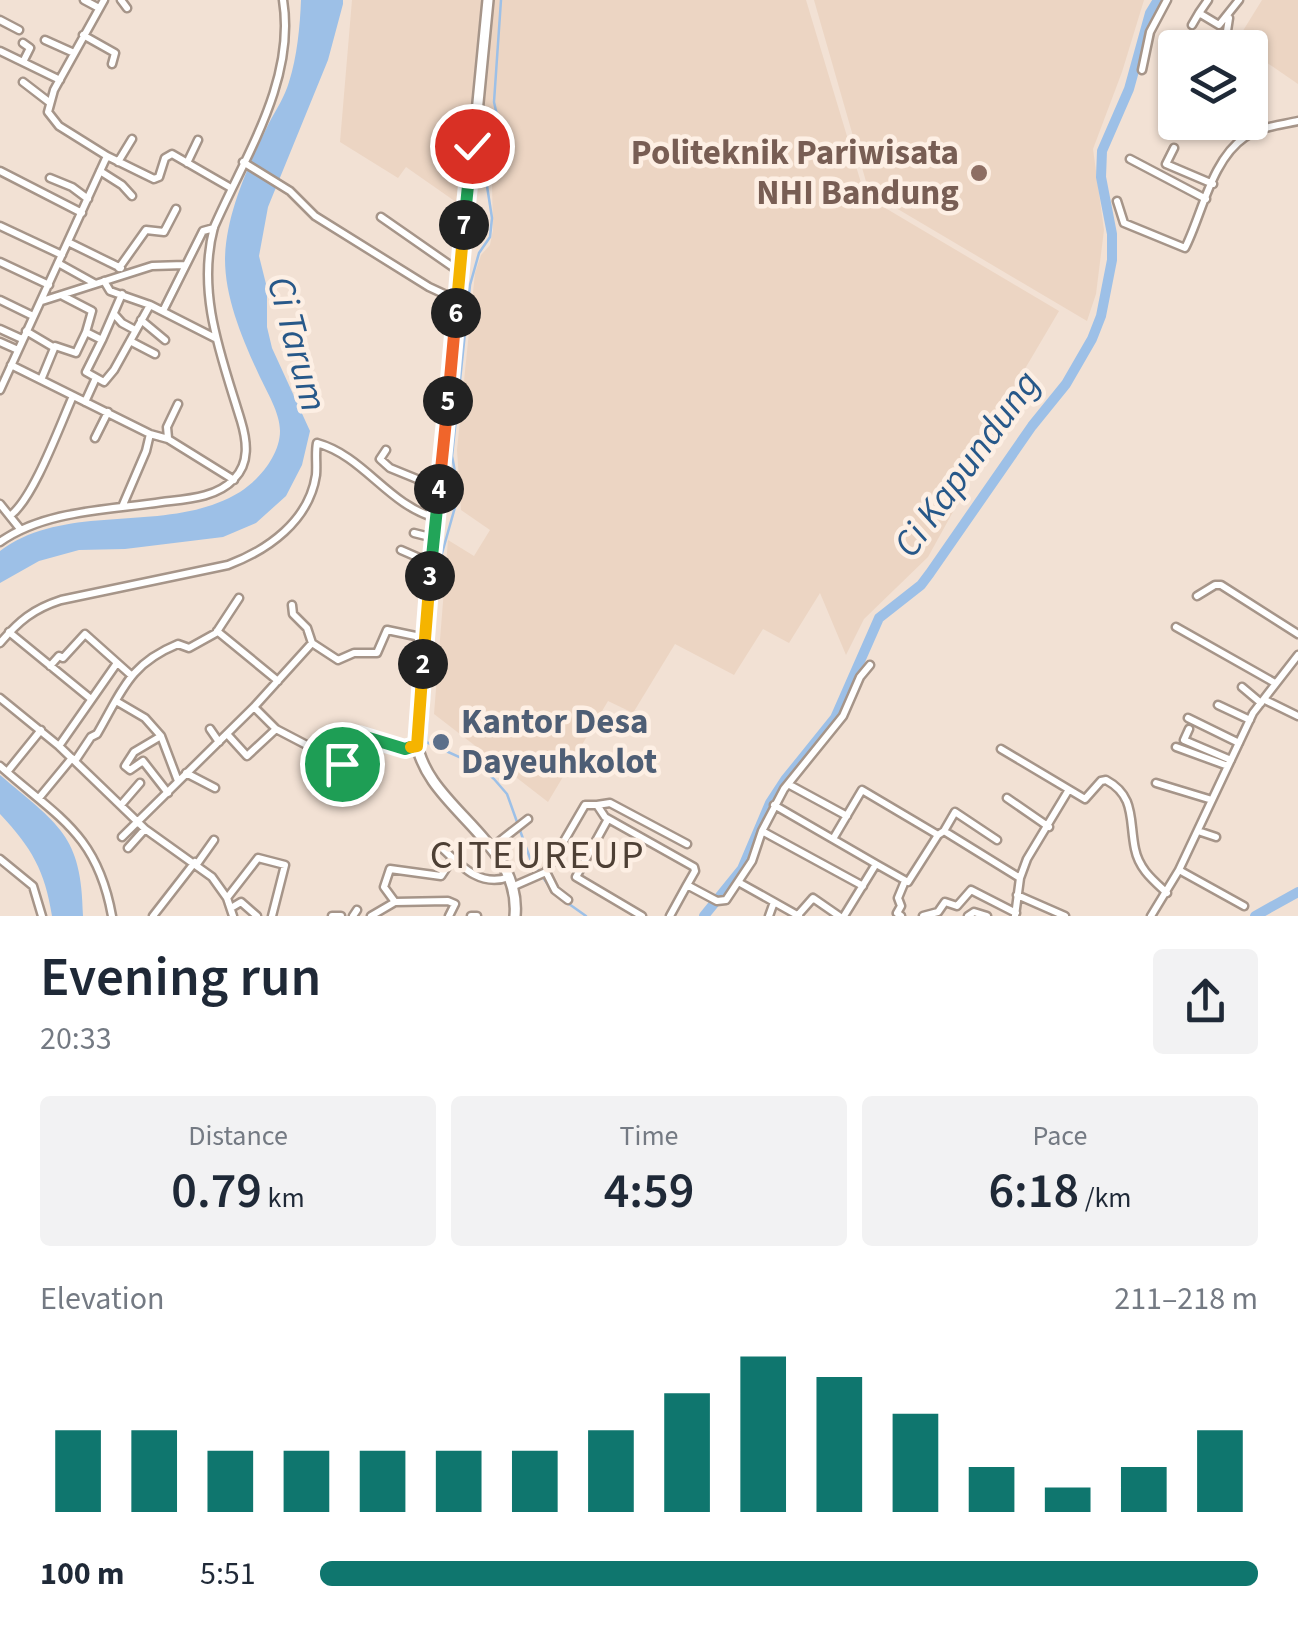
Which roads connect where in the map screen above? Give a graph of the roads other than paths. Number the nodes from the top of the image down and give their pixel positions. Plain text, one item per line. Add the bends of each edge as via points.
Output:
1 (84, 0) edge
2 (104, 0) edge
3 (121, 0) edge
4 (284, 0) edge
5 (488, 0) edge
6 (1166, 0) edge
7 (1208, 0) edge
8 (1239, 0) edge
9 (99, 8) junction
10 (127, 8) dead end
11 (1200, 13) junction
12 (1229, 17) junction
13 (0, 20) edge
14 (1192, 25) dead end
15 (19, 30) dead end
16 (1227, 30) edge
17 (83, 35) junction
18 (44, 40) dead end
19 (23, 44) dead end
20 (0, 51) edge
21 (74, 53) junction
22 (23, 62) junction
23 (112, 64) dead end
24 (1142, 70) dead end
25 (60, 80) junction
26 (23, 82) dead end
27 (49, 102) junction
28 (1298, 121) edge
29 (1268, 129) edge
30 (132, 140) dead end
31 (198, 140) dead end
32 (1240, 140) edge
33 (1174, 148) dead end
34 (107, 156) junction
35 (1130, 159) dead end
36 (118, 162) junction
37 (243, 162) junction
38 (187, 163) junction
39 (0, 171) edge
40 (100, 171) junction
41 (50, 178) dead end
42 (1213, 184) junction
43 (232, 188) junction
44 (132, 196) dead end
45 (88, 198) junction
46 (1206, 199) junction
47 (1118, 201) dead end
48 (176, 209) dead end
49 (82, 213) junction
50 (381, 218) dead end
51 (0, 226) edge
52 (214, 228) junction
53 (68, 242) junction
54 (60, 259) junction
55 (0, 262) edge
56 (185, 264) junction
57 (119, 268) junction
58 (460, 272) junction
59 (130, 273) junction
60 (104, 281) junction
61 (94, 283) junction
62 (48, 285) junction
63 (122, 294) junction
64 (62, 295) junction
65 (0, 300) edge
66 (457, 300) junction
67 (41, 301) junction
68 (150, 305) junction
69 (162, 311) junction
70 (114, 314) junction
71 (33, 316) junction
72 (140, 320) junction
73 (0, 329) edge
74 (135, 330) junction
75 (86, 332) junction
76 (24, 335) junction
77 (214, 338) junction
78 (102, 340) junction
79 (165, 340) dead end
80 (130, 341) junction
81 (0, 342) edge
82 (53, 347) junction
83 (18, 350) junction
84 (155, 354) dead end
85 (0, 366) edge
86 (10, 367) junction
87 (40, 380) junction
88 (95, 380) junction
89 (0, 390) edge
90 (73, 396) junction
91 (85, 402) junction
92 (178, 404) dead end
93 (108, 412) junction
94 (150, 434) junction
95 (95, 438) dead end
96 (168, 440) junction
97 (386, 450) dead end
98 (234, 480) junction
99 (439, 488) junction
100 (0, 504) edge
101 (122, 508) junction
102 (12, 515) junction
103 (436, 518) junction
104 (20, 530) junction
105 (414, 533) dead end
106 (434, 538) junction
107 (1, 542) edge
108 (402, 550) dead end
109 (432, 559) junction
110 (1196, 596) dead end
111 (240, 598) dead end
112 (292, 605) dead end
113 (1176, 627) dead end
114 (217, 631) junction
115 (9, 632) junction
116 (1298, 634) edge
117 (425, 638) junction
118 (312, 642) junction
119 (0, 643) edge
120 (1298, 655) edge
121 (117, 664) junction
122 (870, 665) dead end
123 (50, 666) junction
124 (132, 676) junction
125 (278, 681) junction
126 (1275, 683) junction
127 (1242, 687) dead end
128 (0, 698) edge
129 (91, 699) junction
130 (116, 701) junction
131 (1263, 702) junction
132 (1218, 706) dead end
133 (254, 707) junction
134 (1298, 716) edge
135 (1188, 718) dead end
136 (1250, 720) junction
137 (290, 723) dead end
138 (1189, 728) dead end
139 (210, 729) dead end
140 (41, 730) junction
141 (279, 730) junction
142 (227, 734) junction
143 (160, 736) junction
144 (218, 742) junction
145 (1239, 742) junction
146 (59, 746) junction
147 (417, 746) junction
148 (1176, 747) dead end
149 (1000, 750) dead end
150 (73, 760) junction
151 (1229, 763) junction
152 (0, 766) edge
153 (7, 772) junction
154 (186, 774) junction
155 (178, 781) junction
156 (140, 782) dead end
157 (1156, 783) dead end
158 (788, 784) junction
159 (215, 788) dead end
160 (1068, 791) junction
161 (168, 792) junction
162 (39, 798) junction
163 (1007, 798) dead end
164 (1212, 800) junction
165 (121, 805) junction
166 (597, 805) junction
167 (774, 805) junction
168 (847, 816) junction
169 (608, 819) junction
170 (138, 820) junction
171 (523, 823) dead end
172 (1049, 827) junction
173 (145, 828) junction
174 (762, 831) junction
175 (1198, 831) junction
176 (940, 833) junction
177 (122, 837) dead end
178 (1216, 837) dead end
179 (833, 839) junction
180 (214, 840) dead end
181 (997, 840) dead end
182 (687, 844) dead end
183 (441, 847) dead end
184 (128, 848) dead end
185 (491, 848) junction
186 (453, 858) junction
187 (0, 859) edge
188 (196, 863) junction
189 (876, 864) junction
190 (1179, 870) junction
191 (542, 873) junction
192 (1020, 878) junction
193 (905, 880) junction
194 (512, 881) junction
195 (740, 883) junction
196 (687, 886) junction
197 (863, 886) junction
198 (1168, 893) junction
199 (1017, 895) junction
200 (227, 898) junction
201 (568, 900) dead end
202 (395, 902) junction
203 (774, 902) junction
204 (1244, 906) dead end
205 (232, 912) edge
206 (799, 915) edge
207 (898, 915) edge
208 (1016, 915) edge
209 (42, 916) edge
210 (112, 916) edge
211 (153, 916) edge
212 (257, 916) edge
213 (272, 916) edge
214 (332, 916) edge
215 (341, 916) edge
216 (371, 916) edge
217 (450, 916) edge
218 (515, 916) edge
219 (642, 916) edge
220 (670, 916) edge
221 (769, 916) edge
222 (842, 916) edge
223 (923, 916) edge
224 (968, 916) edge
225 (987, 916) edge
226 (1065, 916) edge
227 (1151, 916) edge

1 - 9 street
2 - 9 street
3 - 10 street
4 - 37 street via 277,84
5 - 58 main road
6 - 24 street
7 - 11 street
8 - 12 street
9 - 17 street
11 - 12 street via 1217,24
11 - 14 street
12 - 16 street
13 - 15 street
17 - 21 street
17 - 23 street via 115,53
18 - 21 street
19 - 22 street via 30,48
20 - 22 street
21 - 25 street
22 - 25 street
25 - 27 street
26 - 27 street
27 - 34 street via 53,121
28 - 29 street
30 - 36 street
31 - 38 street
32 - 42 street
33 - 42 street via 1166,164
34 - 36 street
34 - 40 street
35 - 46 street
36 - 38 street via 154,179 168,155
37 - 43 street
37 - 66 street via 315,216
38 - 43 street
39 - 49 street
40 - 44 street
40 - 45 street
41 - 45 street
42 - 46 street
43 - 52 street
45 - 49 street
46 - 47 street via 1184,248 1124,223
48 - 57 street via 164,232 146,230
49 - 53 street
50 - 58 street
51 - 54 street
52 - 56 street via 203,232
52 - 77 street via 208,284
53 - 54 street
53 - 57 street
54 - 61 street
54 - 62 street
55 - 62 street
56 - 59 street
56 - 69 street
57 - 59 street
58 - 66 main road
59 - 60 street
60 - 61 street
60 - 63 street
61 - 64 street
62 - 67 street
63 - 68 street
63 - 70 street
64 - 67 street
64 - 75 street via 92,310
65 - 71 street
66 - 99 main road
67 - 71 street
68 - 69 street
68 - 72 street
69 - 77 street
70 - 74 street
70 - 78 street
71 - 76 street
72 - 74 street
72 - 79 street
73 - 76 street
74 - 80 street
75 - 78 street
75 - 82 street via 77,352
76 - 82 street
76 - 83 street
77 - 98 street via 244,432 245,459
78 - 88 street via 86,371
80 - 84 street
80 - 88 street via 104,382
81 - 83 street
82 - 87 street
83 - 86 street
85 - 86 street
86 - 87 street
86 - 89 street
87 - 90 street
88 - 91 street
90 - 91 street
90 - 102 street
91 - 93 street
92 - 96 street via 166,427
93 - 94 street
93 - 95 street
94 - 96 street
94 - 101 street
96 - 98 street
97 - 99 street via 380,460 390,468
98 - 101 street via 206,495
99 - 103 main road
100 - 102 street
101 - 104 street
102 - 104 street
103 - 106 main road
103 - 115 street via 406,506 320,442 315,480 296,521 252,556 61,600 26,614
104 - 107 street
105 - 106 street
106 - 109 main road
108 - 109 street
109 - 117 main road
110 - 116 street via 1221,585
111 - 114 street
112 - 118 street
113 - 126 street
114 - 124 street via 189,648 178,644 154,653
114 - 125 street
115 - 119 street
115 - 123 street
117 - 118 street via 387,630 377,653 340,660
117 - 147 main road
118 - 125 street
120 - 126 street
121 - 123 street via 85,634
121 - 124 street
121 - 129 street
122 - 158 street via 842,716
123 - 129 street
124 - 130 street
125 - 133 street
126 - 131 street
127 - 131 street
128 - 140 street
129 - 146 street
130 - 143 street
130 - 150 street
131 - 134 street
131 - 136 street
132 - 136 street
133 - 141 street
133 - 142 street
135 - 145 street
136 - 145 street
137 - 141 street
138 - 151 street via 1184,740
139 - 144 street
140 - 146 street
140 - 153 street
141 - 142 street via 247,756
141 - 147 street via 342,764 359,735 405,749
142 - 144 street
143 - 155 street
143 - 161 street via 125,766 130,770 142,761
144 - 154 street
145 - 151 street
146 - 150 street
147 - 185 main road via 428,772
148 - 151 street
149 - 160 street
150 - 162 street
150 - 165 street
151 - 164 street
152 - 153 street
153 - 162 street
154 - 155 street
154 - 159 street
155 - 161 street
156 - 165 street
157 - 164 street
158 - 167 street
158 - 168 street
160 - 172 street
160 - 198 street via 1087,799 1100,782 1119,788 1130,805 1142,866
161 - 170 street
162 - 210 street via 86,842
163 - 172 street
164 - 175 street
165 - 170 street
166 - 169 street
166 - 182 street via 610,803
166 - 191 street via 586,805
167 - 174 street
167 - 179 street
168 - 176 street via 862,790
168 - 179 street
169 - 196 street via 694,867
169 - 219 street via 576,877
170 - 173 street
170 - 177 street
171 - 185 street
172 - 192 street
173 - 184 street
173 - 188 street
174 - 195 street
174 - 197 street
175 - 178 street
175 - 190 street
176 - 181 street via 955,812
176 - 192 street
176 - 193 street
179 - 189 street
180 - 188 street
183 - 186 street
185 - 194 main road
186 - 194 street via 479,878
186 - 202 street via 441,876 390,868 384,887
187 - 209 street via 33,886
188 - 200 street
188 - 211 street
189 - 193 street
189 - 197 street
190 - 198 street
190 - 204 street
191 - 194 street
191 - 201 street
192 - 199 street
193 - 207 street
194 - 218 main road
195 - 196 street via 726,900
195 - 203 street
196 - 220 street
197 - 222 street
198 - 227 street
199 - 208 street
199 - 226 street
200 - 205 street
200 - 213 street via 258,858 285,866
202 - 216 street
202 - 217 street via 448,901 455,904
203 - 206 street
203 - 221 street
205 - 212 street via 241,902
206 - 222 street via 813,898
208 - 223 street via 971,890 957,906 945,902
214 - 215 street
224 - 225 street

